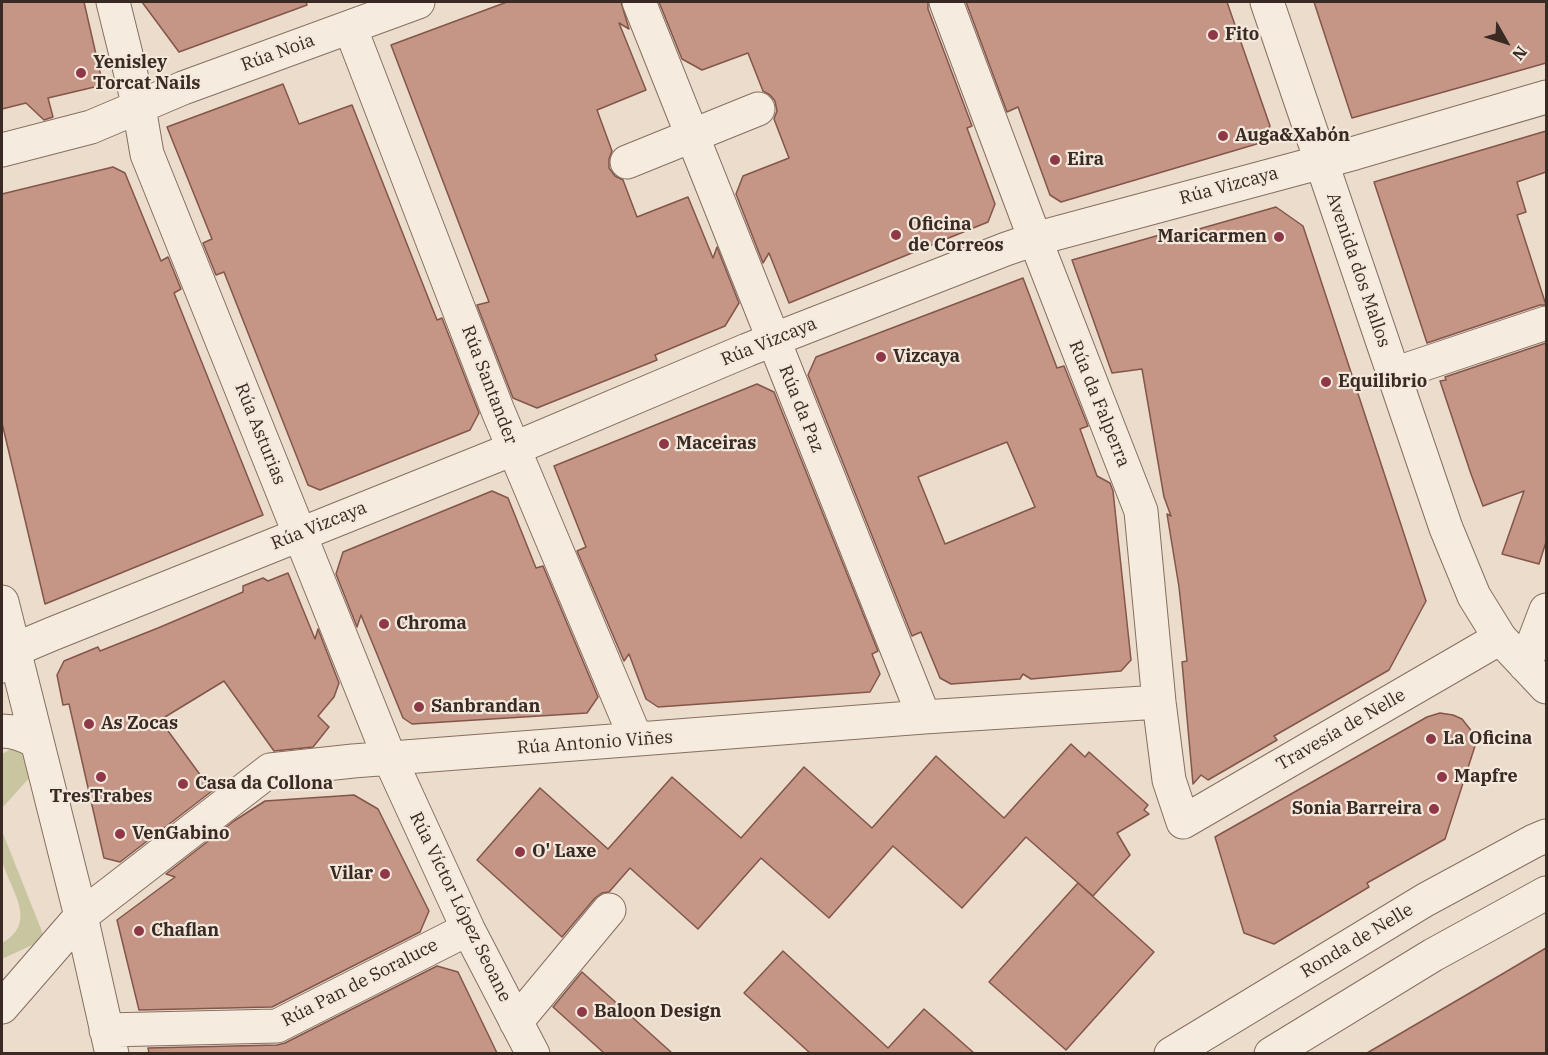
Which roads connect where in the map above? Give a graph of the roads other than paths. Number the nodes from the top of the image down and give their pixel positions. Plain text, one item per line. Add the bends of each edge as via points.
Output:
1 (113, 2) edge
2 (418, 2) edge
3 (639, 2) edge
4 (946, 2) edge
5 (1267, 2) edge
6 (350, 27) junction
7 (1546, 97) edge
8 (139, 107) junction
9 (758, 109) dead end
10 (692, 136) junction
11 (2, 150) edge
12 (627, 162) dead end
13 (1321, 162) junction
14 (1035, 239) junction
15 (1546, 323) edge
16 (773, 340) junction
17 (1394, 375) junction
18 (513, 448) junction
19 (301, 535) junction
20 (2, 602) edge
21 (1543, 627) edge
22 (1500, 638) junction
23 (8, 658) edge
24 (1536, 676) edge
25 (1159, 702) junction
26 (924, 717) junction
27 (2, 731) edge
28 (636, 739) junction
29 (37, 742) junction
30 (390, 759) junction
31 (1183, 822) joint
32 (1546, 836) edge
33 (1546, 893) edge
34 (609, 910) dead end
35 (81, 916) junction
36 (468, 929) junction
37 (2, 1007) edge
38 (516, 1022) junction
39 (109, 1042) edge
40 (533, 1053) edge
41 (1171, 1053) edge
42 (1271, 1053) edge

1 - 8 street, Rúa Asturias
2 - 6 street, Rúa Noia
3 - 10 street, Rúa da Paz
4 - 14 street, Rúa da Falperra
5 - 13 street, Avenida dos Mallos
6 - 8 street, Rúa Noia
6 - 18 street, Rúa Santander
7 - 13 street, Rúa Vizcaya
8 - 11 street, Rúa Noia via 91,127
8 - 19 street, Rúa Asturias via 147,154
9 - 10 street
10 - 12 street
10 - 16 street, Rúa da Paz
13 - 14 street, Rúa Vizcaya
13 - 17 street, Avenida dos Mallos
14 - 16 street, Rúa Vizcaya
14 - 25 street, Rúa da Falperra via 1142,511
15 - 17 street
16 - 18 street, Rúa Vizcaya
16 - 26 street, Rúa da Paz
17 - 22 street, Avenida dos Mallos via 1446,528 1474,596
18 - 19 street, Rúa Vizcaya
18 - 28 street, Rúa Santander
19 - 23 street, Rúa Vizcaya
19 - 30 street, Rúa Asturias
20 - 23 street
21 - 24 street
22 - 24 street, Avenida dos Mallos
22 - 31 street, Travesía de Nelle
23 - 29 street
25 - 26 street, Rúa Antonio Viñes
25 - 31 street, Rúa da Falperra via 1169,780
26 - 28 street, Rúa Antonio Viñes
27 - 29 street via 26,735
28 - 30 street, Rúa Antonio Viñes
29 - 35 street
30 - 35 street, Rúa Antonio Viñes via 270,770
30 - 36 street, Rúa Víctor López Seoane
32 - 41 street, Ronda de Nelle via 1425,900
33 - 42 street via 1433,955
34 - 38 street
35 - 37 street, Rúa Antonio Viñes
35 - 39 street
36 - 38 street, Rúa Víctor López Seoane
36 - 39 street, Rúa Pan de Soraluce via 277,1026
38 - 40 street, Rúa Víctor López Seoane

